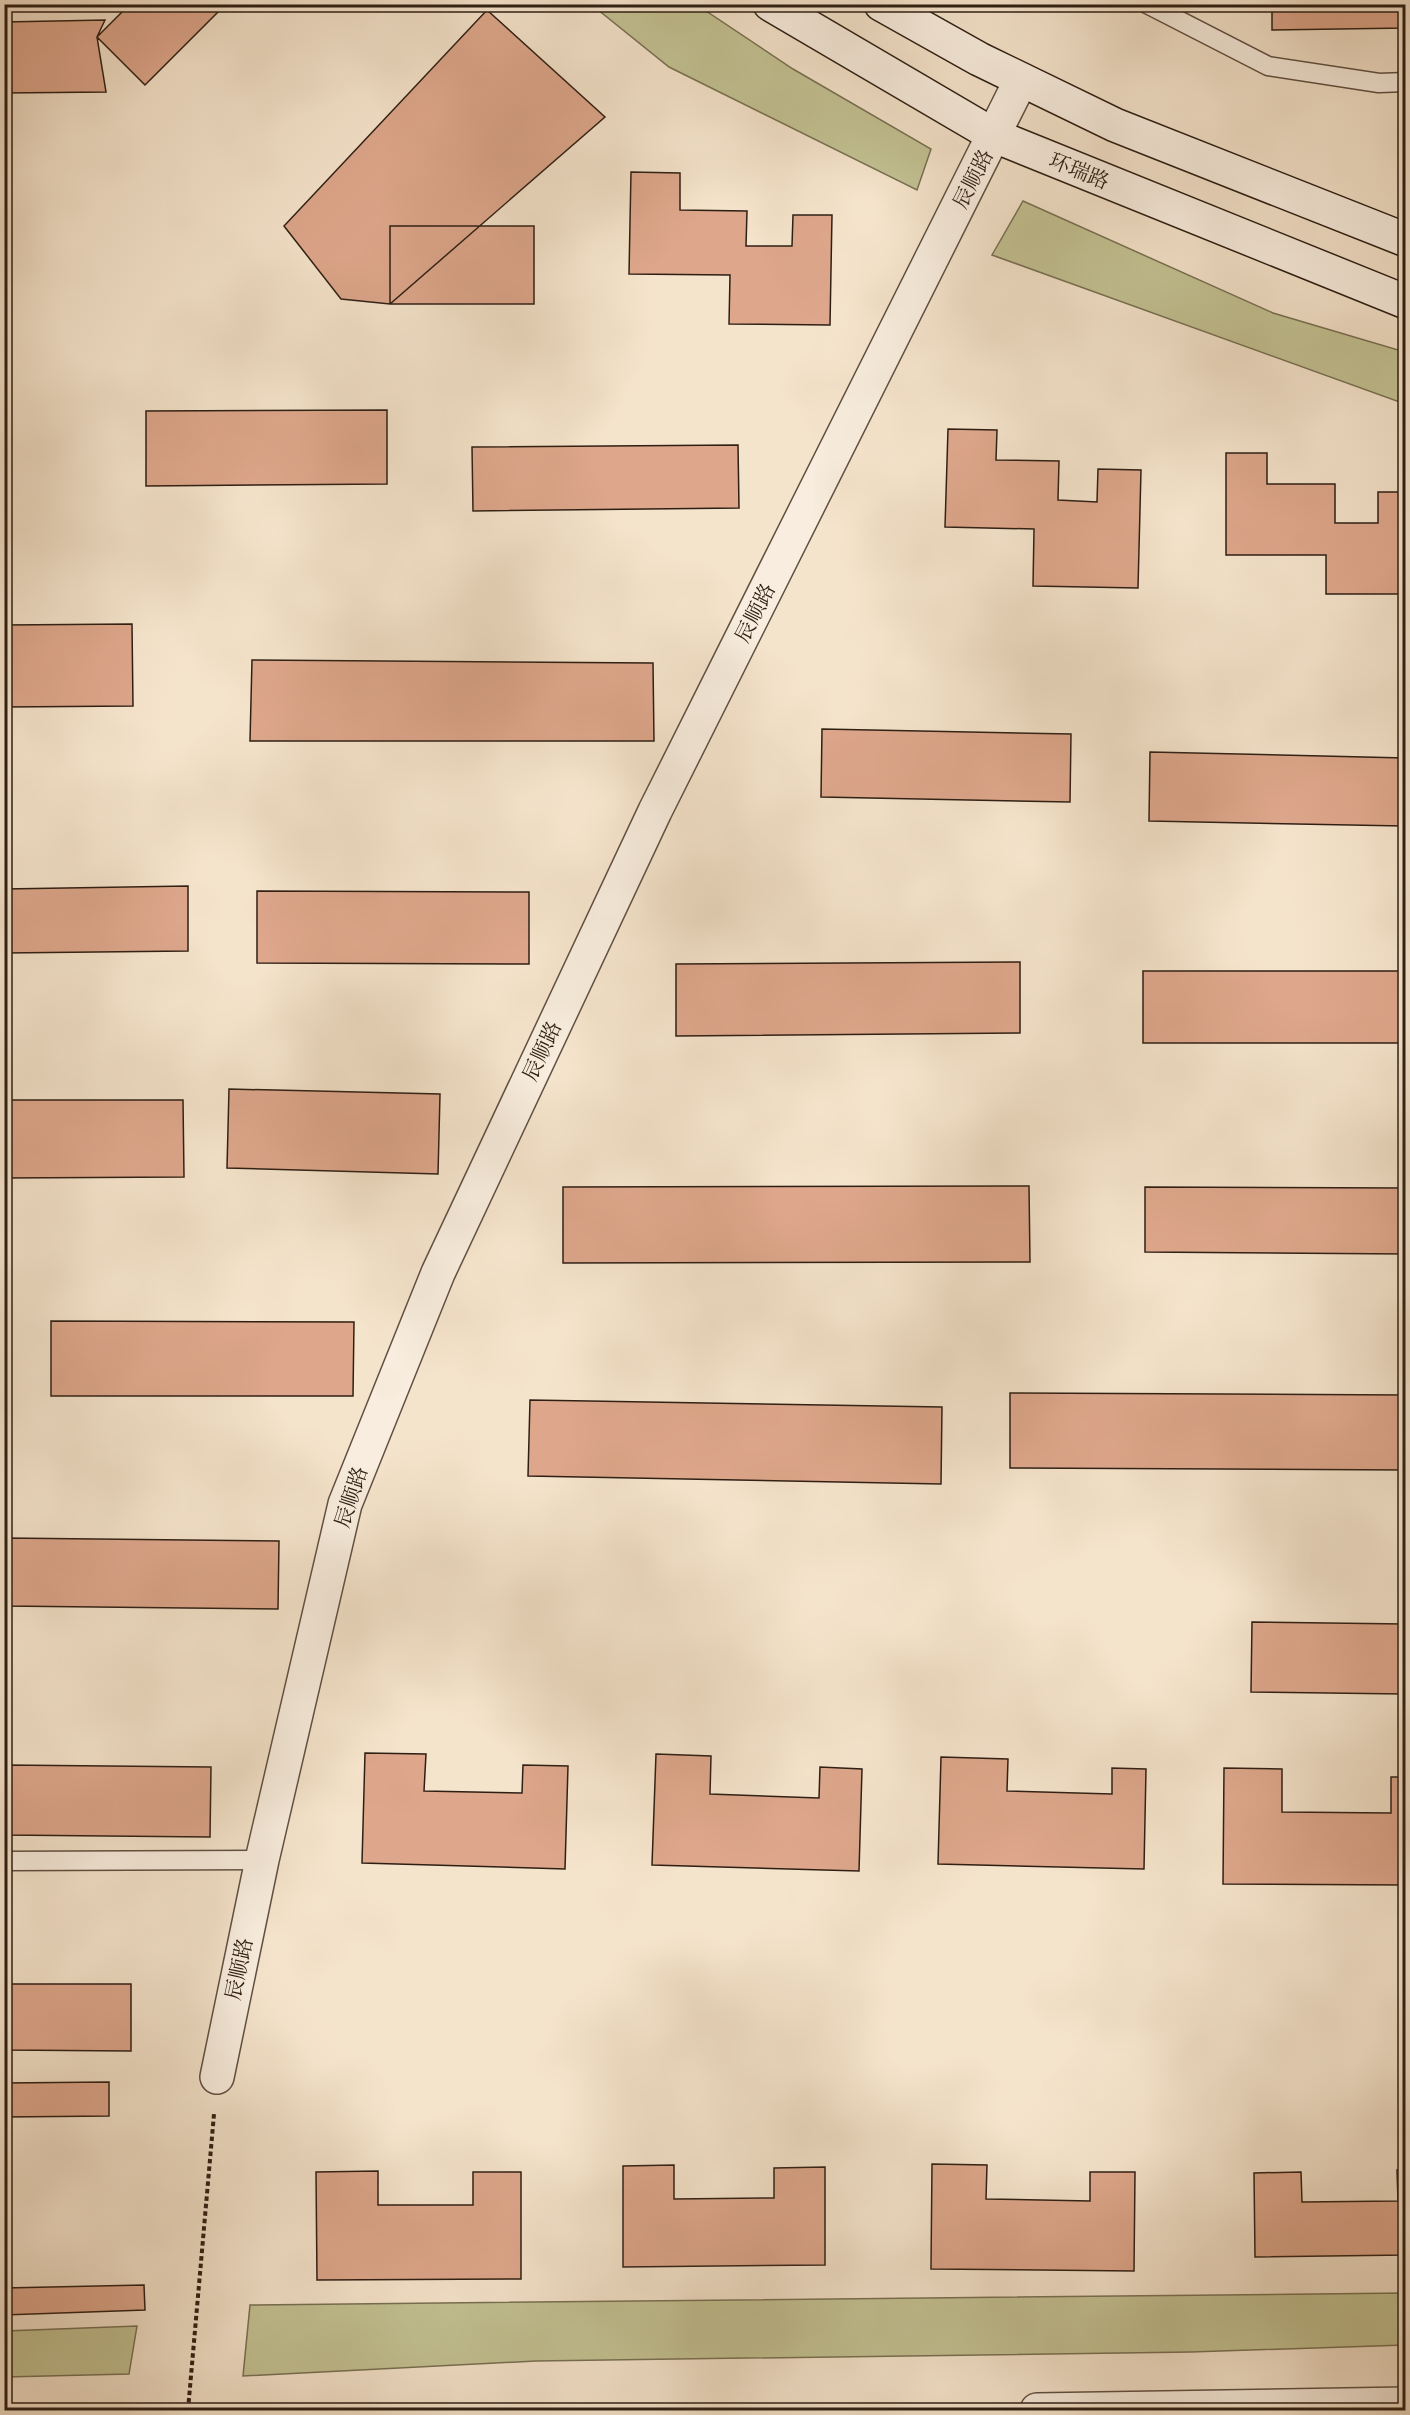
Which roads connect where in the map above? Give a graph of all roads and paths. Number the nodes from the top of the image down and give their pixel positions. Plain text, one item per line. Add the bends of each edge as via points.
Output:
1 (770, 4) edge
2 (881, 4) edge
3 (1147, 4) edge
4 (1021, 80) junction
5 (1406, 82) edge
6 (994, 136) junction
7 (1406, 240) edge
8 (1406, 302) edge
9 (262, 1860) junction
10 (4, 1861) edge
11 (217, 2077) joint
12 (1406, 2404) edge
13 (188, 2410) edge
14 (1037, 2410) edge

1 - 6 street, 环瑞路
2 - 4 street
3 - 5 lane via 1268,66 1379,83
4 - 6 street, 辰顺路
4 - 7 street via 1115,125
6 - 8 street, 环瑞路
6 - 9 street, 辰顺路 via 655,812 438,1273 345,1504
9 - 10 lane
9 - 11 street, 辰顺路
11 - 13 path
12 - 14 street

